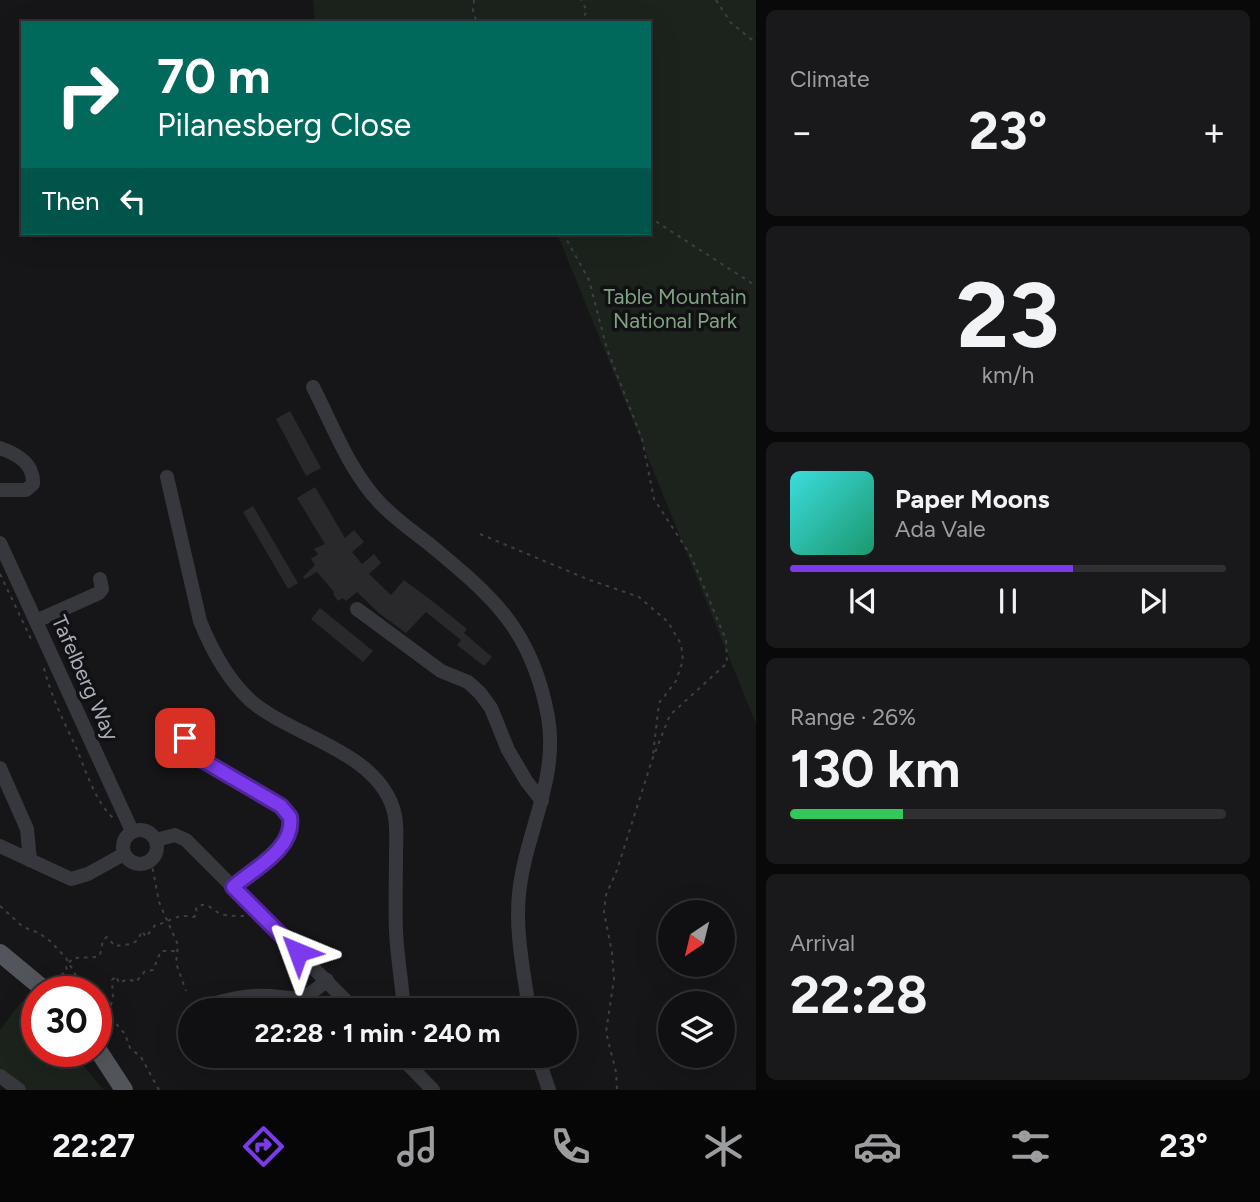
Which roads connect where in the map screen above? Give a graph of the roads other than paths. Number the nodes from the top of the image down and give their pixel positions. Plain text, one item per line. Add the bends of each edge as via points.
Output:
1 (313, 387) dead end
2 (0, 448) edge
3 (167, 477) dead end
4 (0, 490) edge
5 (0, 542) edge
6 (100, 579) dead end
7 (107, 600) dead end
8 (357, 609) dead end
9 (37, 630) junction
10 (185, 738) dead end
11 (0, 768) edge
12 (542, 801) junction
13 (129, 826) junction
14 (156, 839) junction
15 (0, 845) edge
16 (124, 854) junction
17 (30, 860) junction
18 (237, 884) junction
19 (0, 953) edge
20 (28, 976) edge
21 (327, 981) junction
22 (234, 998) edge
23 (287, 998) edge
24 (300, 998) edge
25 (343, 998) edge
26 (403, 998) edge
27 (528, 998) edge
28 (109, 1067) edge
29 (412, 1068) edge
30 (541, 1068) edge
31 (0, 1076) edge
32 (19, 1090) edge
33 (124, 1090) edge
34 (433, 1090) edge
35 (549, 1090) edge

1 - 12 street via 364,484 379,503 492,598 520,637 538,676 548,721 550,755
2 - 4 street via 25,461 33,473 33,484 26,490
3 - 26 street via 200,621 228,675 253,703 349,758 385,792 396,818 396,933
5 - 9 street, Tafelberg Way
6 - 9 street via 103,589 99,593
7 - 9 street
8 - 12 street via 441,671 468,682 480,693 508,750
9 - 13 street, Tafelberg Way
10 - 18 street via 204,761 281,806 290,817 290,830 280,849
11 - 17 street via 27,829
12 - 27 street via 519,895
13 - 14 street via 148,831
13 - 16 street
14 - 16 street via 157,850 151,860 137,864
14 - 18 street via 182,837
15 - 17 street
16 - 17 street via 71,879
18 - 21 street via 251,911 268,921
19 - 20 main road
21 - 24 street
21 - 25 street
22 - 23 street
28 - 33 main road
29 - 34 street
30 - 35 street
31 - 32 street

